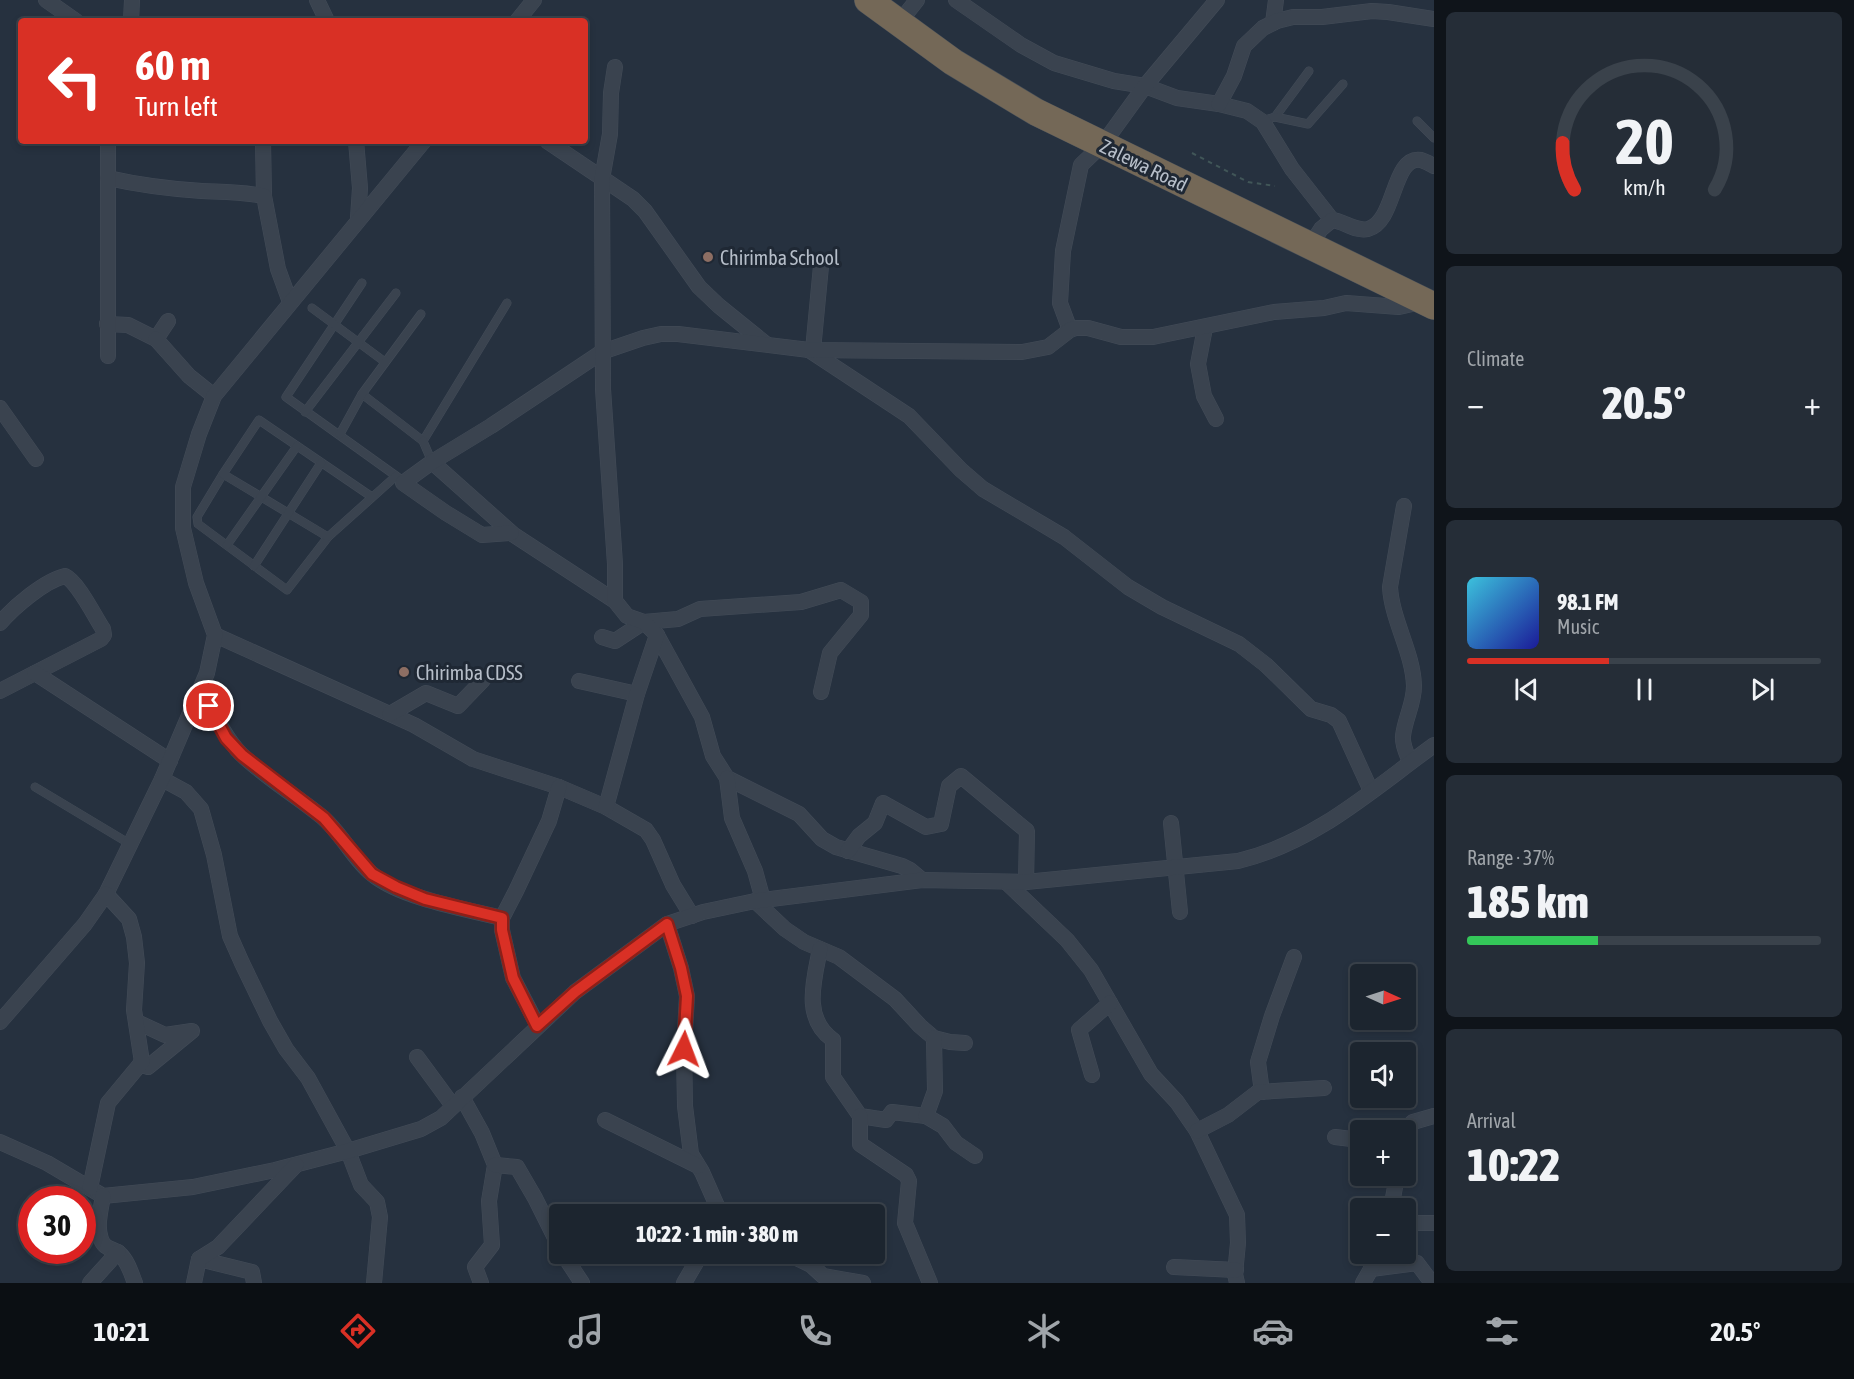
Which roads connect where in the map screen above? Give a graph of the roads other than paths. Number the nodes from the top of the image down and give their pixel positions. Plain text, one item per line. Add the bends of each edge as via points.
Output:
1 (46, 0) edge
2 (132, 0) edge
3 (317, 0) edge
4 (534, 0) edge
5 (868, 0) edge
6 (917, 0) edge
7 (956, 0) edge
8 (1217, 0) edge
9 (1276, 0) edge
10 (1374, 6) edge
11 (72, 18) edge
12 (131, 18) edge
13 (326, 18) edge
14 (519, 18) edge
15 (1434, 19) edge
16 (1273, 23) junction
17 (898, 24) junction
18 (615, 67) dead end
19 (1309, 71) dead end
20 (1343, 84) dead end
21 (1145, 86) junction
22 (1219, 104) junction
23 (1268, 119) junction
24 (1417, 121) dead end
25 (1434, 138) edge
26 (108, 144) edge
27 (263, 144) edge
28 (356, 144) edge
29 (422, 144) edge
30 (551, 144) edge
31 (1103, 144) junction
32 (349, 158) dead end
33 (1434, 166) edge
34 (108, 178) junction
35 (602, 179) junction
36 (360, 188) junction
37 (264, 196) junction
38 (358, 218) junction
39 (1332, 220) junction
40 (1310, 246) junction
41 (821, 266) dead end
42 (362, 283) dead end
43 (396, 293) dead end
44 (290, 302) junction
45 (507, 303) dead end
46 (1431, 304) edge
47 (312, 308) dead end
48 (421, 314) dead end
49 (168, 321) dead end
50 (107, 324) junction
51 (334, 325) junction
52 (1205, 328) junction
53 (1070, 330) junction
54 (156, 339) junction
55 (358, 344) junction
56 (766, 344) junction
57 (811, 350) junction
58 (602, 352) junction
59 (108, 356) dead end
60 (385, 362) junction
61 (362, 394) junction
62 (214, 396) junction
63 (0, 408) edge
64 (305, 412) junction
65 (1216, 419) dead end
66 (340, 434) junction
67 (423, 441) junction
68 (297, 446) junction
69 (36, 459) dead end
70 (321, 462) junction
71 (432, 462) junction
72 (223, 474) junction
73 (401, 479) junction
74 (260, 496) junction
75 (372, 497) junction
76 (1404, 507) dead end
77 (288, 513) junction
78 (511, 533) junction
79 (328, 537) junction
80 (227, 545) junction
81 (254, 566) junction
82 (615, 601) junction
83 (644, 622) junction
84 (0, 623) edge
85 (215, 635) junction
86 (657, 635) junction
87 (602, 637) dead end
88 (35, 673) junction
89 (483, 680) dead end
90 (579, 681) dead end
91 (0, 691) edge
92 (821, 692) dead end
93 (637, 694) junction
94 (197, 697) junction
95 (390, 714) junction
96 (1434, 745) edge
97 (170, 761) junction
98 (1410, 762) junction
99 (727, 778) junction
100 (162, 779) junction
101 (559, 787) junction
102 (35, 788) dead end
103 (1371, 791) junction
104 (606, 807) junction
105 (1171, 823) dead end
106 (130, 844) junction
107 (849, 851) junction
108 (1175, 868) junction
109 (922, 880) junction
110 (1006, 882) junction
111 (1026, 882) junction
112 (106, 894) junction
113 (759, 901) junction
114 (1180, 912) dead end
115 (692, 916) junction
116 (502, 918) junction
117 (667, 924) junction
118 (820, 949) junction
119 (1294, 957) dead end
120 (1110, 1003) junction
121 (0, 1022) edge
122 (137, 1022) junction
123 (537, 1026) junction
124 (934, 1038) junction
125 (965, 1043) dead end
126 (417, 1058) dead end
127 (140, 1064) junction
128 (1092, 1076) dead end
129 (1324, 1088) dead end
130 (1262, 1092) junction
131 (458, 1102) junction
132 (860, 1116) junction
133 (926, 1116) junction
134 (1434, 1116) edge
135 (605, 1120) dead end
136 (1416, 1121) edge
137 (1197, 1131) junction
138 (1335, 1137) dead end
139 (1350, 1139) edge
140 (0, 1142) edge
141 (348, 1151) junction
142 (975, 1156) dead end
143 (296, 1165) junction
144 (495, 1165) junction
145 (698, 1166) junction
146 (86, 1186) edge
147 (96, 1192) junction
148 (715, 1204) edge
149 (1416, 1223) edge
150 (1434, 1223) edge
151 (549, 1229) edge
152 (118, 1252) junction
153 (199, 1259) junction
154 (570, 1264) edge
155 (696, 1264) edge
156 (809, 1264) edge
157 (1373, 1264) edge
158 (1174, 1267) dead end
159 (1371, 1269) junction
160 (1238, 1279) edge
161 (90, 1283) edge
162 (135, 1283) edge
163 (194, 1283) edge
164 (254, 1283) edge
165 (374, 1283) edge
166 (481, 1283) edge
167 (582, 1283) edge
168 (684, 1283) edge
169 (863, 1283) edge
170 (930, 1283) edge
171 (1363, 1283) edge
172 (1432, 1283) edge

1 - 11 street
2 - 12 street
3 - 13 street
4 - 14 street
5 - 17 highway, Zalewa Road
6 - 17 street
7 - 21 street via 1054,63
8 - 21 street
9 - 16 street
10 - 15 street
10 - 16 street
16 - 22 street via 1244,46
17 - 31 highway, Zalewa Road via 991,86
18 - 35 street
19 - 23 lane
20 - 23 lane via 1308,124
21 - 22 street via 1177,98
21 - 31 street
22 - 23 street
23 - 39 street via 1292,169
24 - 25 lane
26 - 34 street
27 - 37 street
28 - 36 street
29 - 38 street
30 - 35 street
31 - 40 highway, Zalewa Road
31 - 53 street via 1081,165 1063,251 1060,303
32 - 36 street
33 - 39 street via 1416,160 1403,168 1383,218 1374,226 1357,229
34 - 37 street via 142,185
34 - 50 street
35 - 56 street via 645,211 699,287
35 - 58 street
36 - 38 street
37 - 44 street via 278,269
38 - 44 street
39 - 40 street
40 - 46 highway, Zalewa Road
41 - 57 street
42 - 51 lane
43 - 55 lane
44 - 62 street
45 - 67 lane
46 - 52 street via 1399,307 1346,303
47 - 51 lane
48 - 60 lane
49 - 54 street
50 - 54 street via 128,325
50 - 59 street
51 - 55 lane
51 - 64 lane via 286,397
52 - 53 street via 1154,338 1121,337 1088,328
52 - 65 street via 1198,364 1204,396
53 - 57 street via 1048,346 1022,352
54 - 62 street via 189,376
55 - 60 lane
55 - 64 lane
56 - 57 street
56 - 58 street via 662,334
57 - 103 street via 909,416 983,489 1064,537 1162,607 1239,644 1311,709 1339,721
58 - 71 street
58 - 82 street
60 - 61 lane
61 - 66 lane
61 - 67 lane
62 - 85 street via 183,487 183,528 196,583
63 - 69 street
64 - 66 lane
66 - 73 lane
67 - 71 lane
68 - 70 lane
68 - 72 lane via 259,420
68 - 74 lane
70 - 75 lane
70 - 77 lane
71 - 73 street
71 - 78 street
72 - 74 lane
72 - 80 lane via 197,517 198,524
73 - 75 lane
73 - 78 street via 482,535
74 - 77 lane
74 - 80 lane
75 - 79 lane
76 - 98 street via 1390,587 1414,685 1403,734
77 - 79 lane
77 - 81 lane
78 - 82 street
79 - 81 lane via 287,590
80 - 81 lane
82 - 83 street via 627,616
83 - 86 street
83 - 87 street via 615,641
83 - 92 street via 678,619 700,609 801,602 841,590 861,602 861,615 830,653
84 - 88 street via 12,609 37,592 60,578 70,578 104,635
85 - 94 street
85 - 95 street
86 - 93 street
86 - 99 street via 702,717 713,756
88 - 91 street
88 - 97 street
89 - 95 street via 458,706 426,693
90 - 93 street
93 - 104 street
94 - 97 street
94 - 116 street via 209,706 226,738 242,755 324,818 372,874 425,899
95 - 101 street via 473,759
96 - 98 street
97 - 100 street
98 - 103 street
99 - 107 street via 799,814 822,839
99 - 113 street via 730,808 754,871
100 - 106 street
100 - 141 street via 186,792 201,809 230,936 270,1021 308,1078
101 - 104 street
101 - 116 street via 549,821
102 - 106 lane
103 - 108 street via 1287,846 1238,861
104 - 115 street via 650,834 667,874
105 - 108 street
106 - 112 street
107 - 109 street via 902,866
107 - 111 street via 875,823 883,803 926,827 941,824 949,786 962,776 1027,831
108 - 111 street
108 - 114 street
109 - 110 street
109 - 113 street
110 - 111 street
110 - 120 street via 1067,940
112 - 121 street
112 - 122 street via 129,919 134,937
113 - 115 street
113 - 118 street via 785,929
115 - 117 street
116 - 123 street via 513,978
117 - 123 street via 575,992
117 - 145 street via 687,996 685,1106 691,1154
118 - 124 street via 839,957 895,999
118 - 132 street via 811,993 813,1012 824,1034 833,1040 833,1077
119 - 130 street via 1258,1062
120 - 128 street via 1079,1030
120 - 137 street via 1151,1074
122 - 127 street
122 - 127 street via 165,1035 192,1031 147,1067
123 - 131 street
124 - 125 street
124 - 133 street via 935,1091
126 - 131 street
127 - 147 street via 108,1103
129 - 130 street
130 - 137 street
131 - 141 street via 421,1129
131 - 144 street via 482,1133
132 - 133 street via 886,1120 892,1112
132 - 170 street via 860,1144 906,1175 909,1182 905,1223
133 - 142 street via 943,1126 956,1143
134 - 136 street
135 - 145 street
137 - 160 street via 1238,1215
138 - 139 street
140 - 146 street
141 - 143 street
141 - 165 street via 361,1185 377,1203 380,1217
143 - 147 street via 193,1186
143 - 153 street via 218,1246
144 - 151 street via 517,1167
144 - 166 street via 489,1201 492,1245 475,1267
145 - 148 street
147 - 152 street via 100,1238 105,1246
149 - 150 street
152 - 161 street
152 - 162 street
153 - 163 street
153 - 164 street via 252,1272
154 - 167 street
155 - 168 street
156 - 169 street via 823,1276
157 - 159 street
158 - 160 street
159 - 171 street
159 - 172 street via 1417,1263

